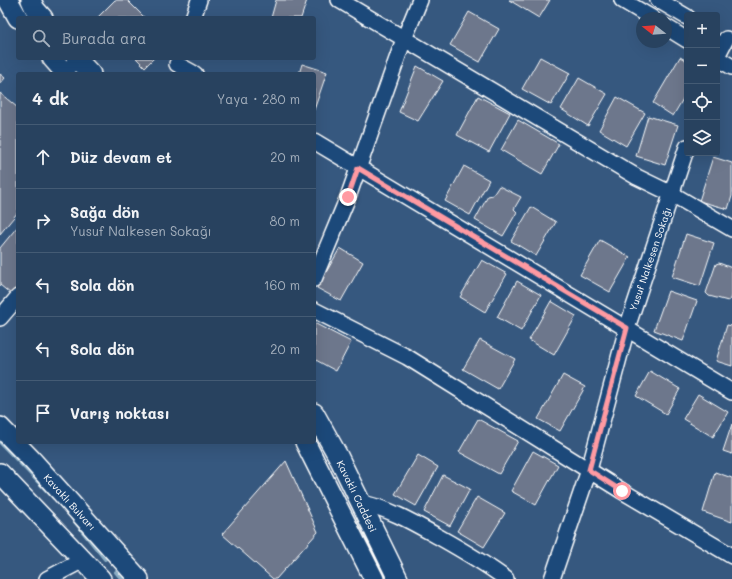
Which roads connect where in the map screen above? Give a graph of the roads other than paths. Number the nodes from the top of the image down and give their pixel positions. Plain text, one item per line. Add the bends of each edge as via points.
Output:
1 (8, 0) edge
2 (31, 0) edge
3 (199, 0) edge
4 (339, 0) edge
5 (420, 0) edge
6 (622, 0) edge
7 (658, 0) edge
8 (642, 12) edge
9 (684, 15) edge
10 (17, 16) edge
11 (41, 16) edge
12 (194, 16) edge
13 (672, 31) edge
14 (404, 38) junction
15 (684, 38) edge
16 (725, 39) edge
17 (720, 50) edge
18 (720, 59) edge
19 (54, 60) edge
20 (78, 60) edge
21 (176, 65) edge
22 (732, 67) edge
23 (64, 72) edge
24 (89, 72) edge
25 (191, 72) edge
26 (316, 142) edge
27 (684, 156) edge
28 (358, 168) junction
29 (672, 194) junction
30 (732, 229) edge
31 (316, 274) edge
32 (16, 299) edge
33 (316, 311) edge
34 (0, 318) edge
35 (627, 328) junction
36 (732, 392) edge
37 (316, 417) edge
38 (0, 427) edge
39 (16, 444) edge
40 (16, 444) edge
41 (306, 444) edge
42 (589, 470) junction
43 (0, 473) edge
44 (361, 503) junction
45 (732, 556) edge
46 (83, 560) junction
47 (46, 579) edge
48 (101, 579) edge
49 (139, 579) edge
50 (374, 579) edge
51 (398, 579) edge
52 (506, 579) edge
53 (552, 579) edge

1 - 10 main road
2 - 11 main road
3 - 12 street
4 - 14 street
5 - 14 street
6 - 8 street
7 - 9 street
13 - 15 street
14 - 28 street
14 - 29 street via 637,177
16 - 17 street
18 - 22 street
19 - 23 main road
20 - 24 main road
21 - 25 street
26 - 28 street
27 - 29 street, Yusuf Nalkesen Sokağı
28 - 31 street
28 - 35 street
29 - 30 street
29 - 35 street, Yusuf Nalkesen Sokağı
32 - 34 street
33 - 42 street via 407,357
35 - 36 street
35 - 42 street, Yusuf Nalkesen Sokağı
37 - 44 main road, Kavaklı Caddesi
38 - 40 main road, Kavaklı Bulvarı
39 - 49 main road, Kavaklı Bulvarı
41 - 50 main road
42 - 45 street
42 - 53 street, Yusuf Nalkesen Sokağı
43 - 46 main road
44 - 51 main road, Kavaklı Caddesi
44 - 52 street via 376,506 416,524 484,562
46 - 47 street
46 - 48 main road

